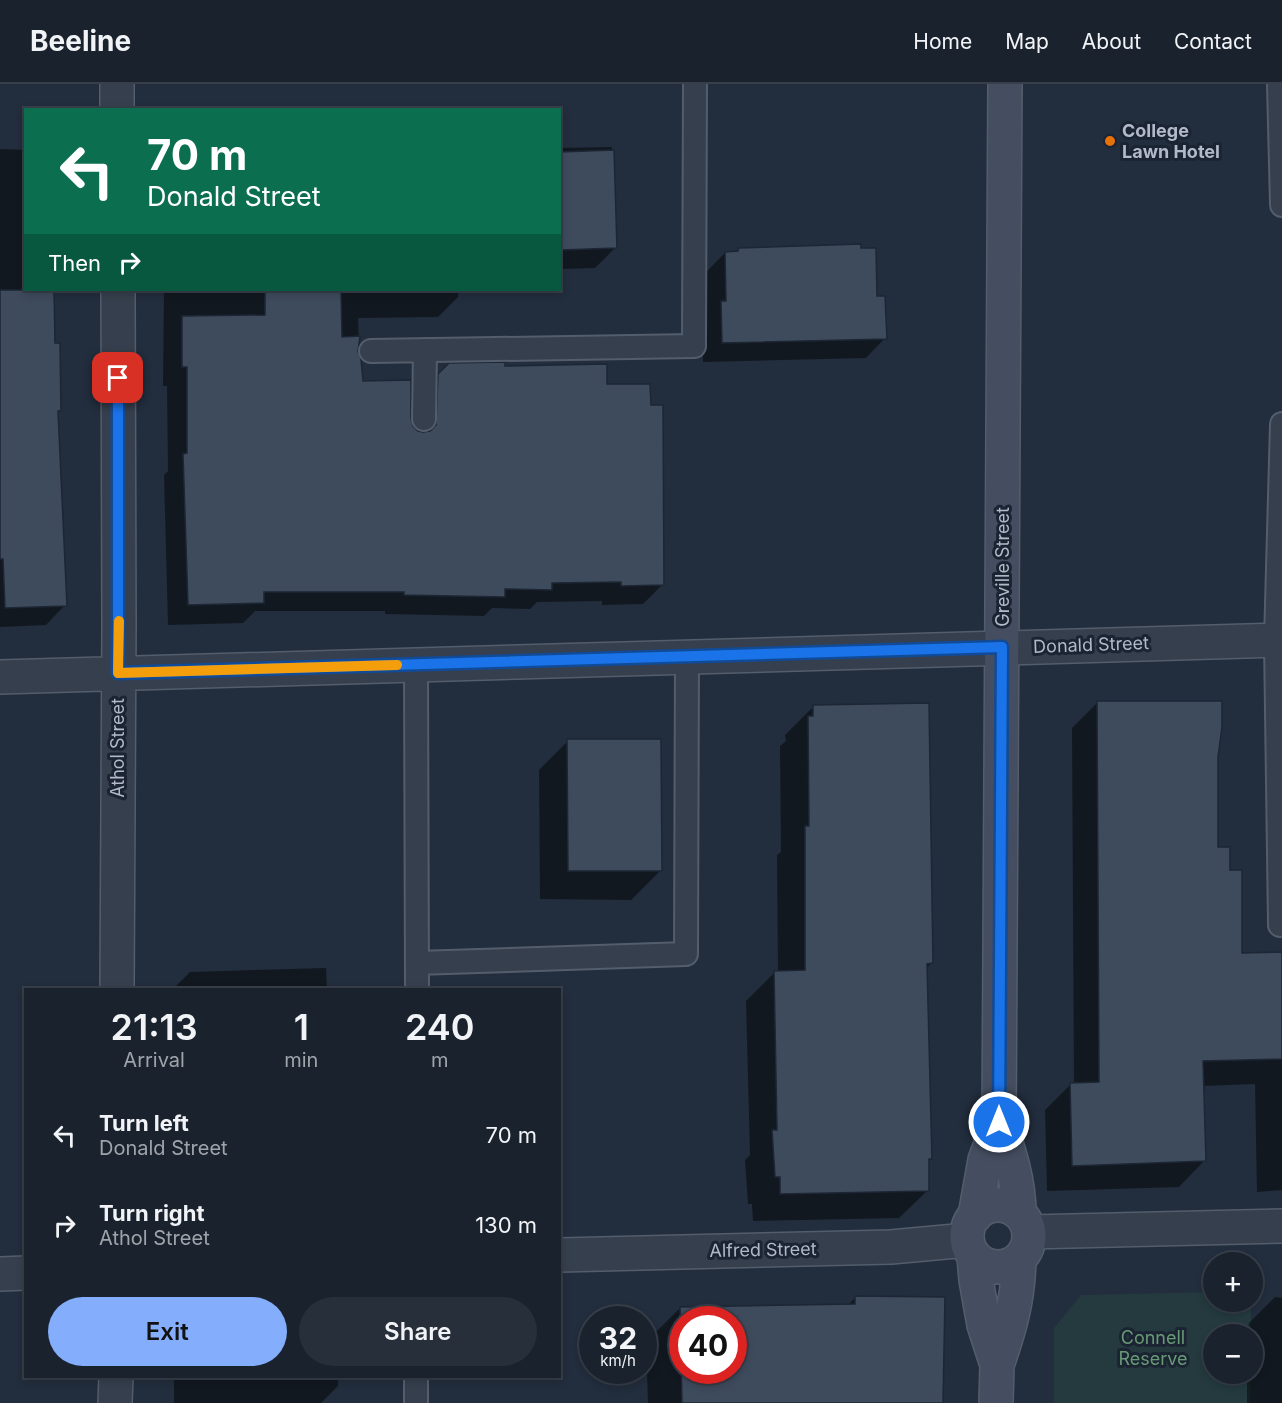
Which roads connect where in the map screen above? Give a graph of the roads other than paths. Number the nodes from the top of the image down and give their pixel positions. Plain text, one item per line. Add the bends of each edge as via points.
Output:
1 (117, 84) edge
2 (695, 84) edge
3 (1005, 84) edge
4 (1278, 84) edge
5 (117, 108) edge
6 (1282, 205) edge
7 (118, 291) edge
8 (425, 350) junction
9 (371, 351) dead end
10 (424, 419) dead end
11 (1282, 424) edge
12 (1279, 640) edge
13 (1002, 647) junction
14 (687, 656) junction
15 (416, 664) junction
16 (118, 673) junction
17 (0, 677) edge
18 (1280, 925) dead end
19 (417, 963) junction
20 (117, 988) edge
21 (417, 988) edge
22 (999, 1122) junction
23 (1282, 1226) edge
24 (1022, 1235) junction
25 (972, 1237) junction
26 (561, 1255) edge
27 (24, 1273) edge
28 (0, 1274) edge
29 (997, 1365) junction
30 (116, 1378) edge
31 (416, 1378) edge
32 (115, 1403) edge
33 (417, 1403) edge
34 (996, 1403) edge

1 - 5 street
2 - 8 lane via 694,346
3 - 13 street, Greville Street
4 - 6 lane
7 - 16 street, Athol Street
8 - 9 lane
8 - 10 lane
11 - 12 lane
12 - 13 street, Donald Street
12 - 18 lane
13 - 14 street, Donald Street
13 - 22 street, Greville Street
14 - 15 street, Donald Street
14 - 19 lane via 686,954
15 - 16 street, Donald Street
15 - 19 lane
16 - 17 street, Donald Street
16 - 20 street, Athol Street
19 - 21 lane
22 - 24 street, Greville Street via 1019,1195
22 - 25 street, Greville Street via 985,1160
23 - 24 street
24 - 25 street via 1010,1207 1001,1205 982,1209
24 - 25 street via 1011,1265 1001,1268 981,1263
24 - 29 street, Greville Street via 1011,1324
25 - 26 street, Alfred Street via 891,1246
25 - 29 street, Greville Street via 984,1325
27 - 28 street
29 - 34 street, Greville Street
30 - 32 street
31 - 33 lane

